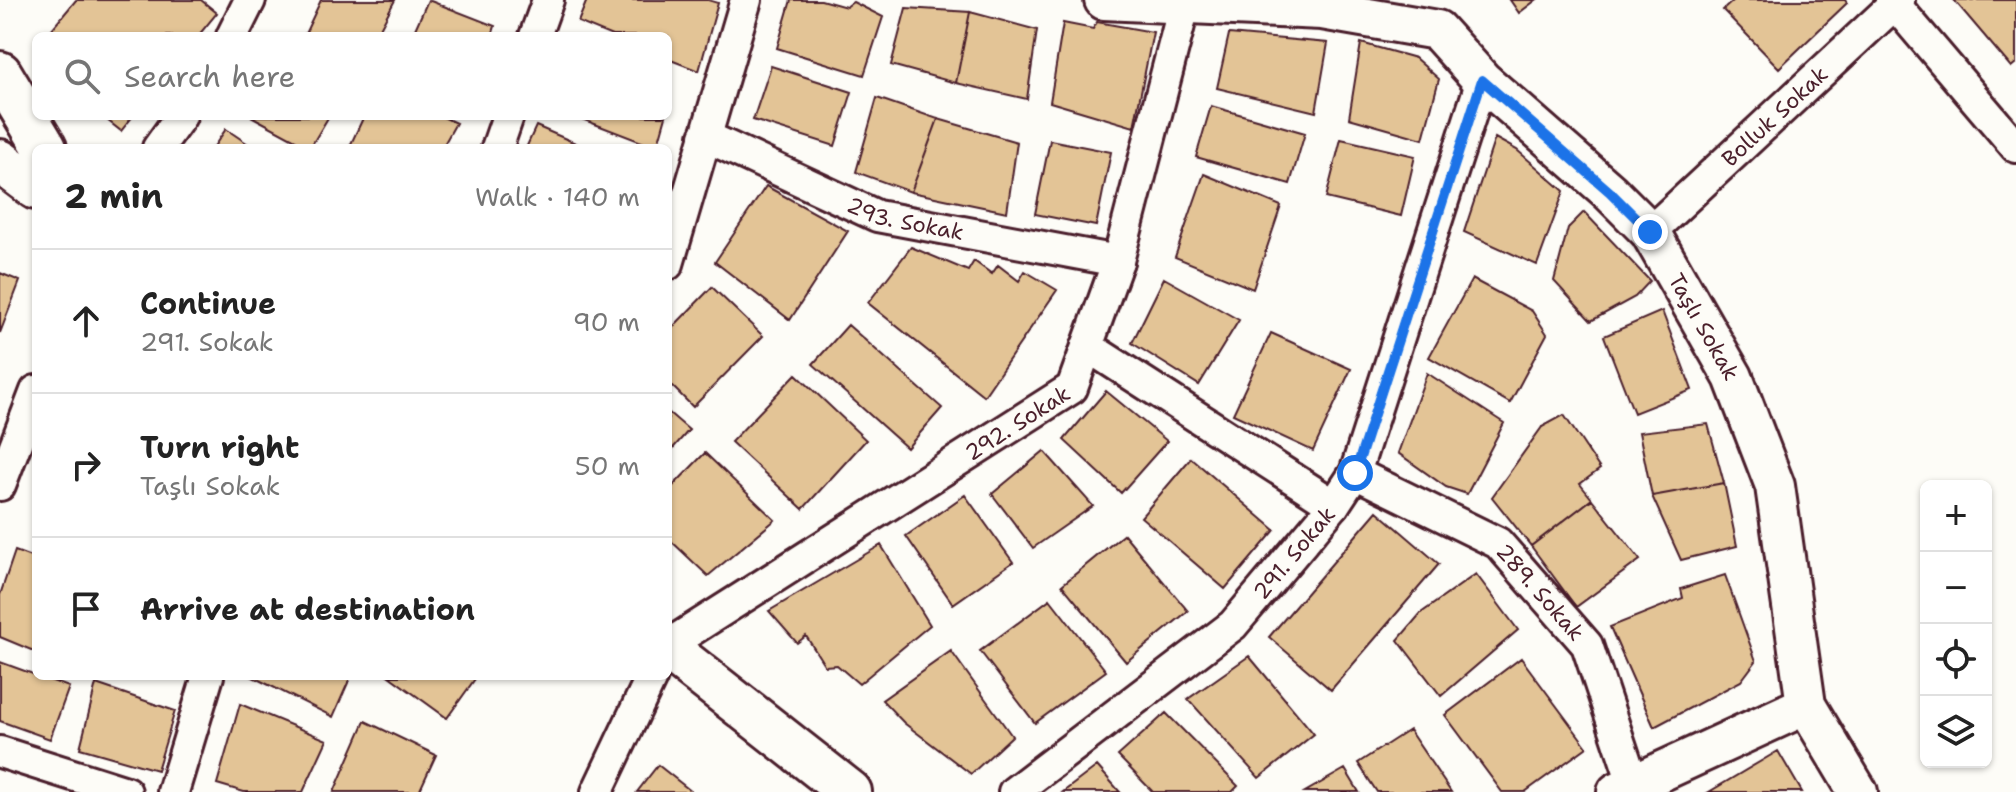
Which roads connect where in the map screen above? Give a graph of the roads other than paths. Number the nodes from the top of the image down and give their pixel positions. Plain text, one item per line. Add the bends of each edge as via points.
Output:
1 (250, 0) edge
2 (548, 0) edge
3 (746, 0) edge
4 (1104, 0) edge
5 (1895, 1) edge
6 (1184, 6) junction
7 (1435, 15) edge
8 (234, 32) edge
9 (536, 32) edge
10 (0, 73) edge
11 (1482, 80) junction
12 (178, 120) edge
13 (507, 120) edge
14 (705, 136) junction
15 (43, 144) edge
16 (161, 144) edge
17 (498, 144) edge
18 (2016, 147) edge
19 (0, 161) edge
20 (32, 185) edge
21 (1650, 232) junction
22 (672, 250) edge
23 (1118, 261) junction
24 (1087, 346) junction
25 (32, 401) edge
26 (1355, 473) junction
27 (0, 485) edge
28 (1334, 505) junction
29 (672, 644) edge
30 (672, 650) edge
31 (207, 680) edge
32 (650, 680) edge
33 (1806, 705) junction
34 (0, 752) edge
35 (1629, 789) edge
36 (126, 792) edge
37 (173, 792) edge
38 (597, 792) edge
39 (850, 792) edge
40 (1014, 792) edge
41 (1858, 792) edge

1 - 8 street
2 - 9 street
3 - 14 street
4 - 6 street, Taşlı Sokak
5 - 18 street
5 - 21 street, Bolluk Sokak
6 - 7 street, Taşlı Sokak
6 - 23 street, 292. Sokak
7 - 11 street, Taşlı Sokak
10 - 15 main road
11 - 21 street, Taşlı Sokak
11 - 26 street, 291. Sokak
12 - 16 street
13 - 17 street
14 - 22 street
14 - 23 street, 293. Sokak via 877,216
19 - 20 main road
21 - 33 street, Taşlı Sokak via 1733,377 1775,486
23 - 24 street, 292. Sokak
24 - 28 street
24 - 29 street, 292. Sokak via 1072,388
25 - 27 street
26 - 28 street, 291. Sokak
26 - 35 street, 289. Sokak via 1498,543 1587,645
28 - 40 street, 291. Sokak via 1233,625
30 - 39 main road
31 - 37 street
32 - 38 street
33 - 35 street
33 - 41 street, Taşlı Sokak
34 - 36 street

